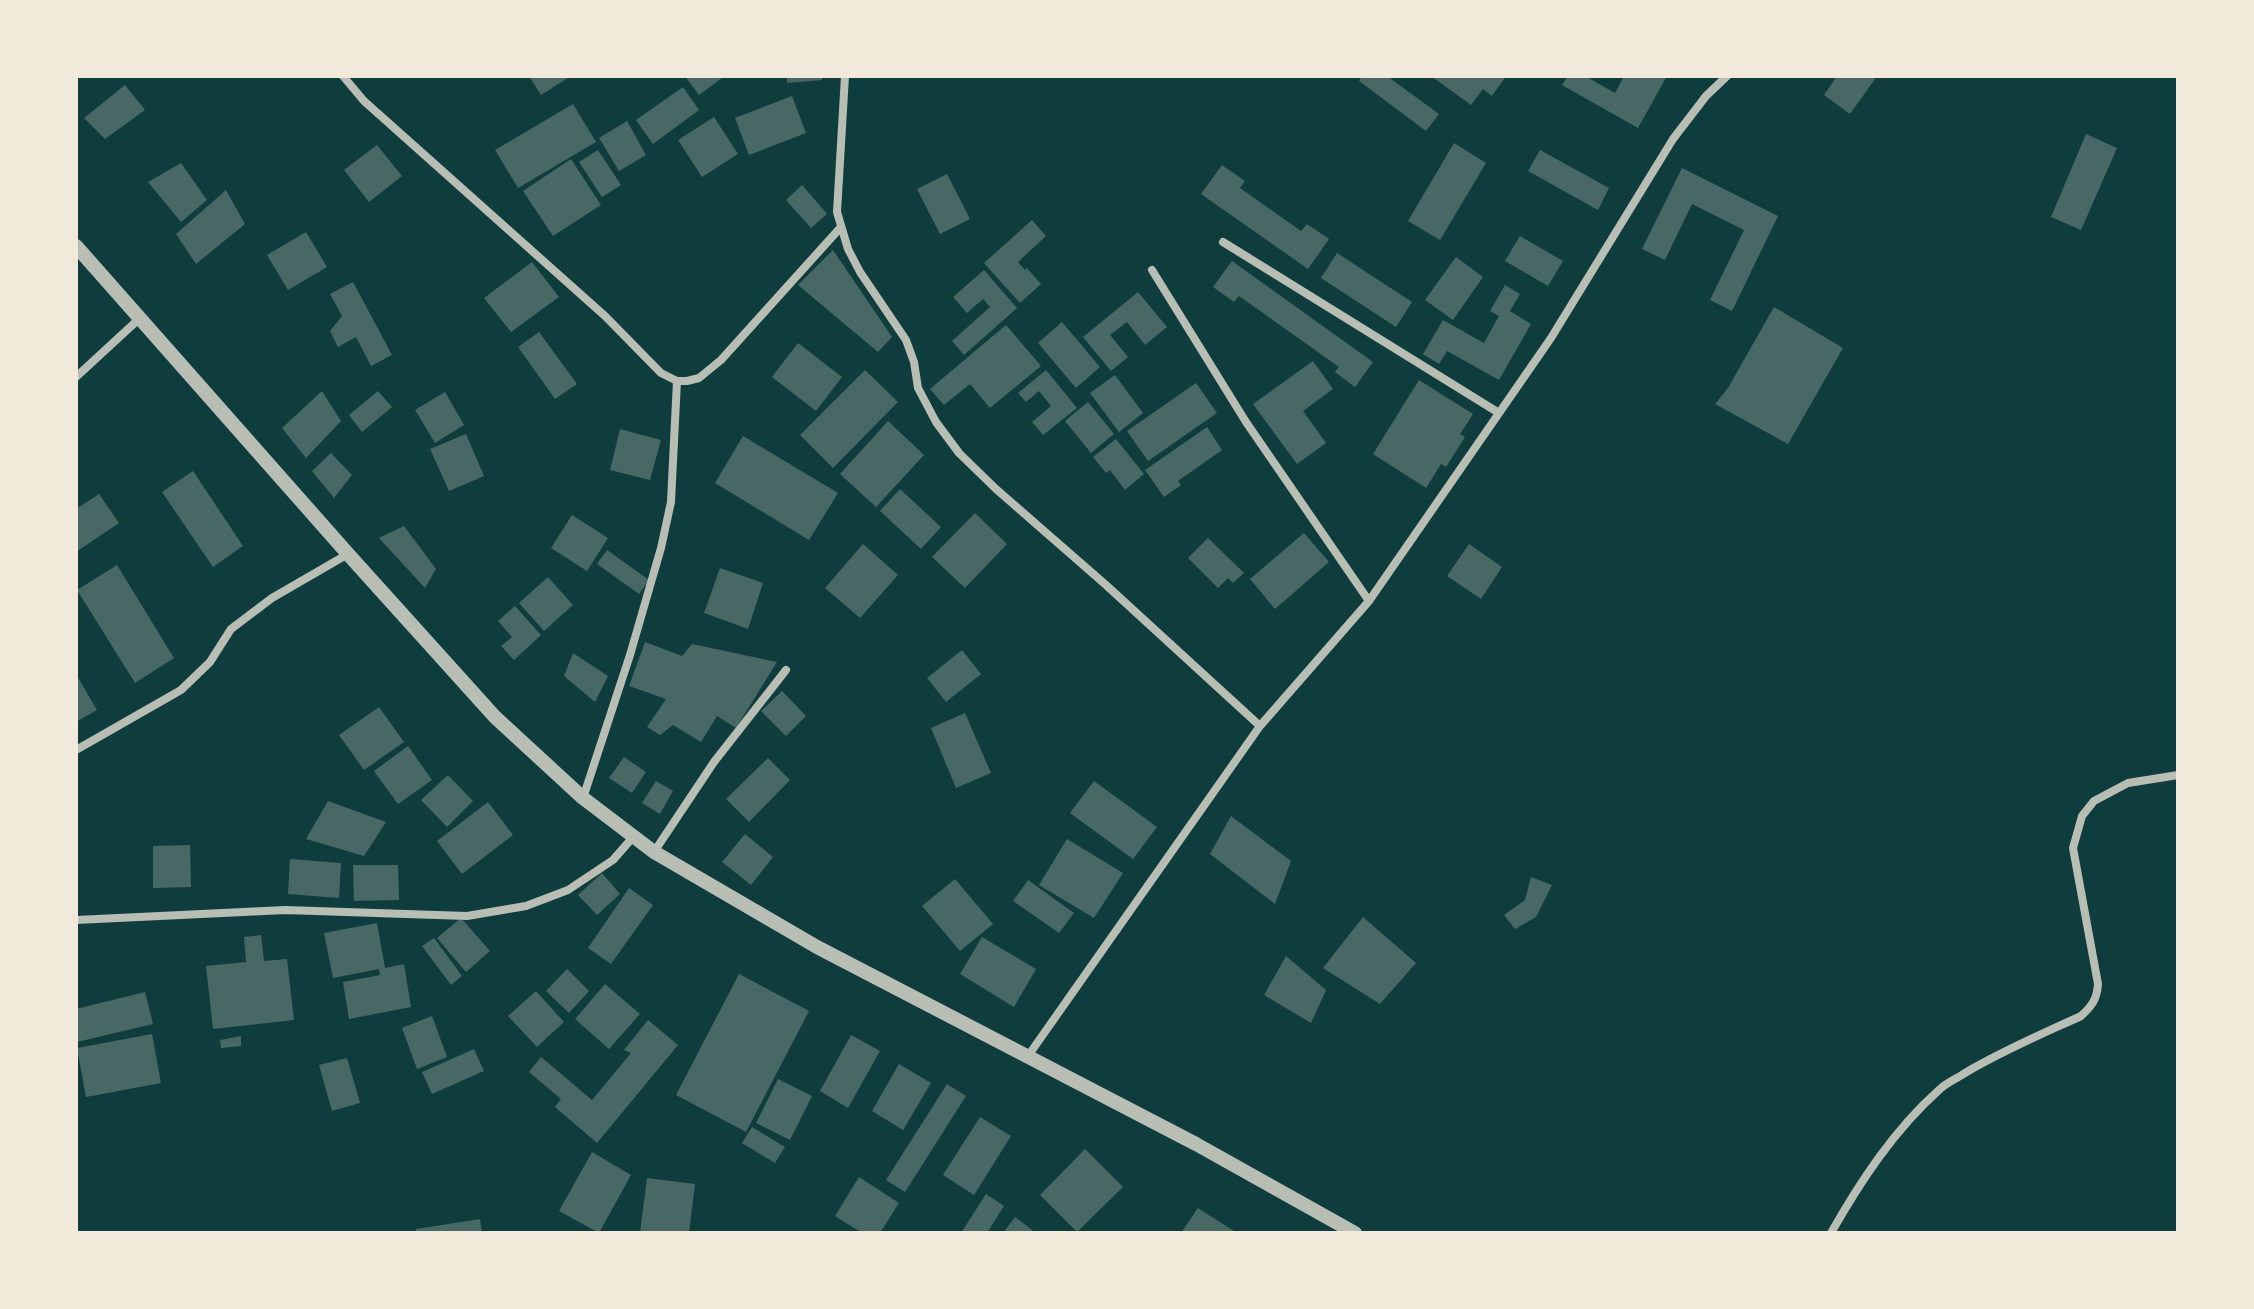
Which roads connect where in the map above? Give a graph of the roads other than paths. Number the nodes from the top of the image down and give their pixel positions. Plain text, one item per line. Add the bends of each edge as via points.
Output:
1 (343, 76) edge
2 (845, 76) edge
3 (1727, 76) edge
4 (841, 227) junction
5 (1223, 242) dead end
6 (76, 246) edge
7 (1152, 270) dead end
8 (140, 318) junction
9 (76, 377) edge
10 (677, 381) junction
11 (1499, 413) junction
12 (348, 554) junction
13 (1369, 601) junction
14 (786, 670) dead end
15 (1260, 726) junction
16 (76, 750) edge
17 (2178, 775) edge
18 (583, 798) junction
19 (634, 836) junction
20 (654, 852) junction
21 (76, 920) edge
22 (1028, 1056) junction
23 (1355, 1233) edge
24 (1831, 1233) edge

1 - 10 street via 661,373
2 - 4 street via 837,212
3 - 11 street via 1673,139
4 - 10 street via 721,360 699,378
4 - 15 street via 860,272 906,340 918,388 959,453
5 - 11 street
6 - 8 street
7 - 13 street via 1246,422
8 - 9 street
8 - 12 street
10 - 18 street via 671,502 661,548
11 - 13 street
12 - 16 street via 231,629 210,662 181,690
12 - 18 street via 495,717
13 - 15 street
14 - 20 street via 714,762
15 - 22 street
17 - 24 street via 2128,783 2094,801 2082,816 2073,848 2098,984 2093,1004 2081,1016 1940,1088 1880,1156
18 - 19 street
19 - 20 street
19 - 21 street via 613,860 568,890 526,906 467,916 285,910
20 - 22 street via 817,947
22 - 23 street

